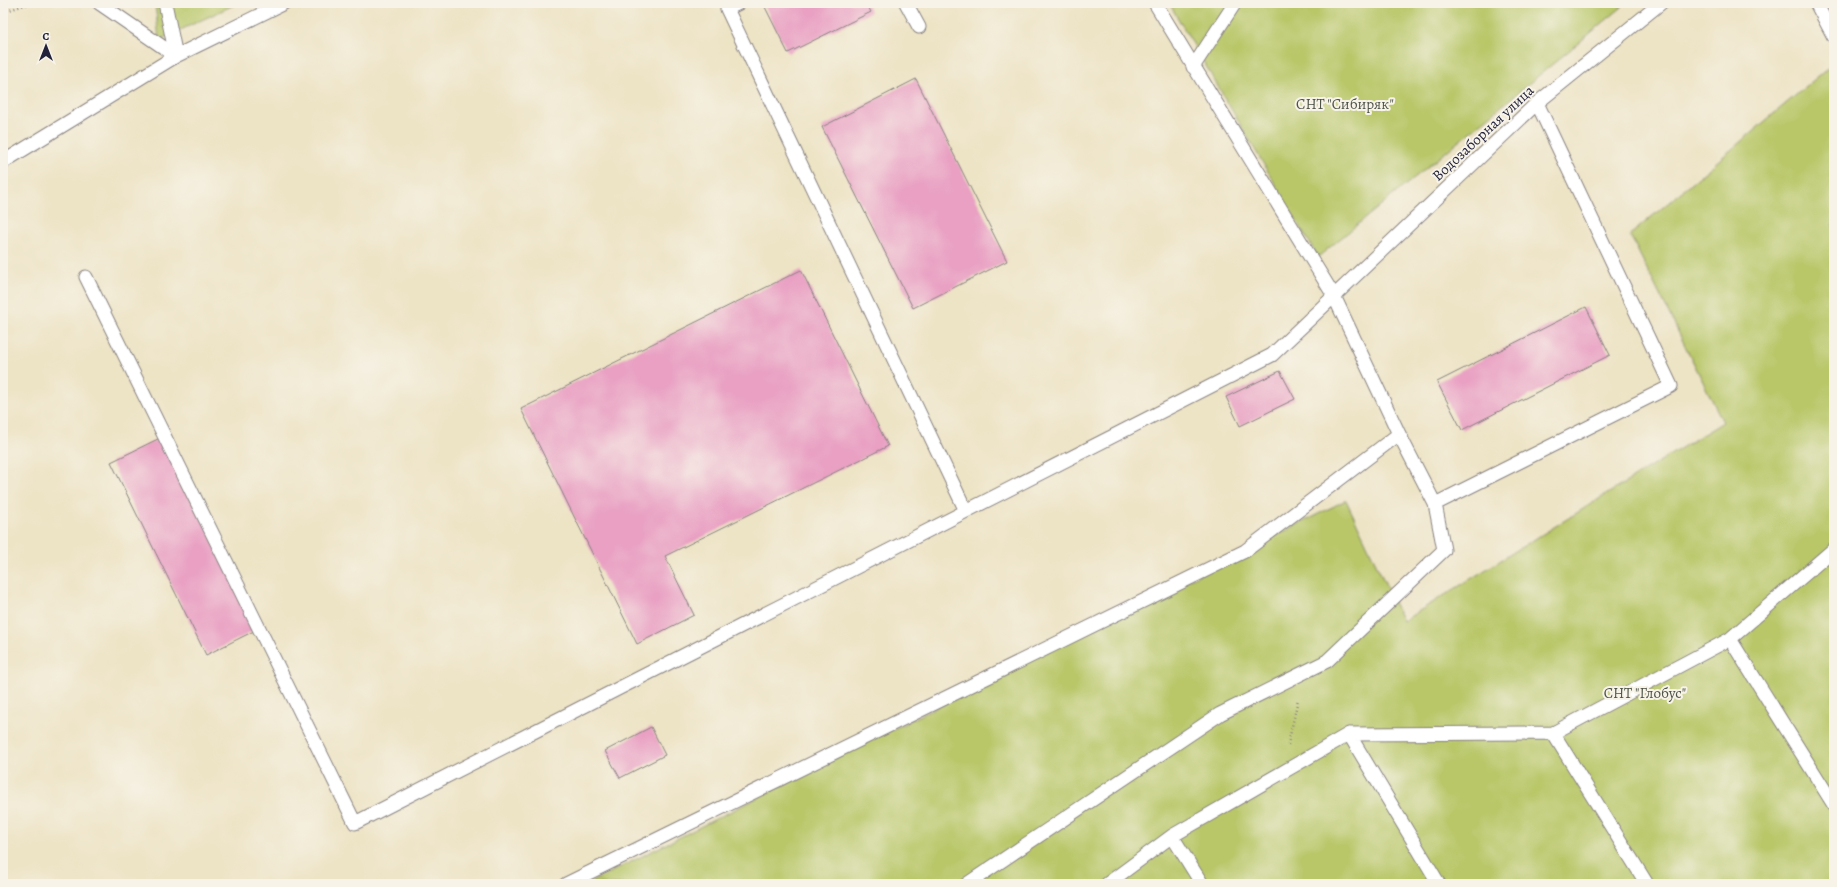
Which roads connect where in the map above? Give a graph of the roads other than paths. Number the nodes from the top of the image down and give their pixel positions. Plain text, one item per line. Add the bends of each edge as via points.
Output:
1 (99, 3) edge
2 (165, 3) edge
3 (284, 3) edge
4 (739, 3) edge
5 (906, 3) edge
6 (1155, 3) edge
7 (1234, 3) edge
8 (1661, 3) edge
9 (1816, 3) edge
10 (919, 27) dead end
11 (1834, 37) edge
12 (176, 56) junction
13 (1193, 67) junction
14 (1537, 103) junction
15 (3, 162) edge
16 (86, 277) dead end
17 (1334, 296) junction
18 (1399, 434) junction
19 (1435, 504) junction
20 (966, 511) junction
21 (1834, 548) edge
22 (1730, 639) junction
23 (1553, 732) junction
24 (1349, 734) junction
25 (1834, 804) edge
26 (1172, 836) junction
27 (566, 884) edge
28 (967, 884) edge
29 (1107, 884) edge
30 (1202, 884) edge
31 (1439, 884) edge
32 (1647, 884) edge

1 - 12 lane
2 - 12 lane
3 - 12 lane
4 - 20 lane via 727,9
5 - 10 lane
6 - 13 lane
7 - 13 lane
8 - 14 lane, Водозаборная улица
9 - 11 lane
12 - 15 lane
13 - 17 lane
14 - 17 lane, Водозаборная улица
14 - 19 lane via 1671,386
16 - 20 lane, Водозаборная улица via 355,823
17 - 18 lane
17 - 20 lane, Водозаборная улица via 1272,355
18 - 19 lane
18 - 27 lane via 1245,551
19 - 28 lane via 1444,550 1327,661 1220,714
21 - 22 lane
22 - 23 lane
22 - 25 lane
23 - 24 lane
23 - 32 lane
24 - 26 lane
24 - 31 lane
26 - 29 lane
26 - 30 lane

